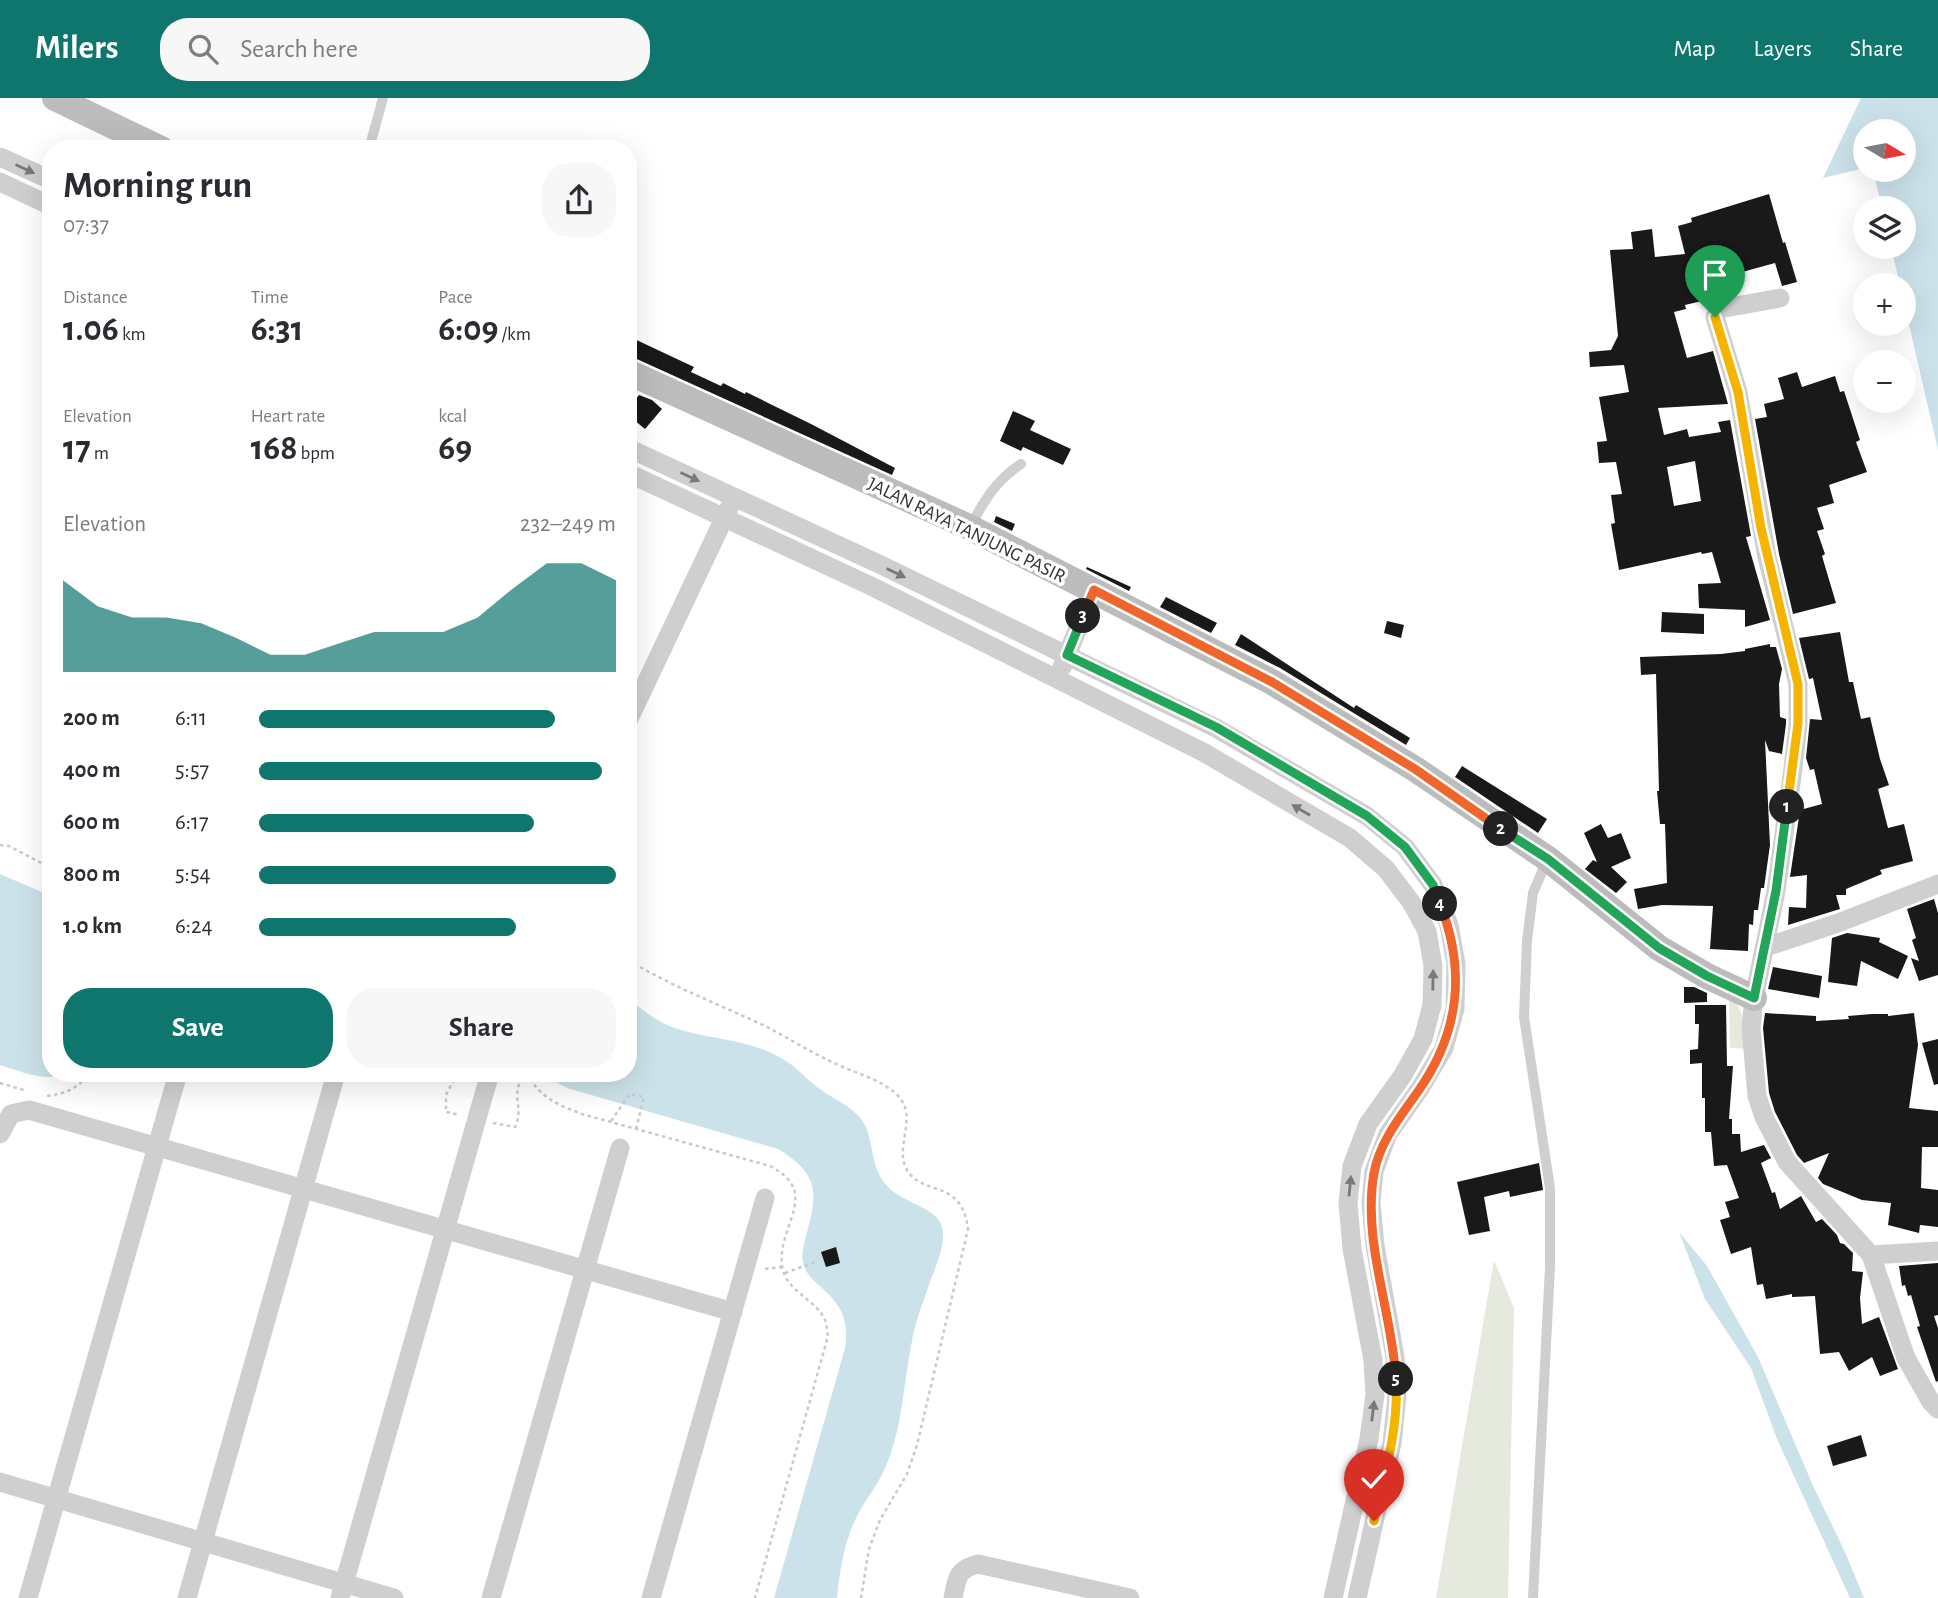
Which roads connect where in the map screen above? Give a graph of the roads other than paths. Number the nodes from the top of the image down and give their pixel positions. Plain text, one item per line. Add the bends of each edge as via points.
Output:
1 (55, 98) edge
2 (383, 98) edge
3 (142, 140) edge
4 (371, 140) edge
5 (0, 157) edge
6 (42, 176) edge
7 (0, 182) edge
8 (42, 202) edge
9 (1780, 298) dead end
10 (637, 376) edge
11 (637, 452) edge
12 (1021, 464) dead end
13 (637, 477) edge
14 (734, 497) junction
15 (724, 518) junction
16 (970, 527) junction
17 (1094, 590) junction
18 (1067, 655) junction
19 (1056, 679) junction
20 (637, 702) edge
21 (1548, 859) junction
22 (1938, 884) edge
23 (1766, 947) junction
24 (1754, 998) junction
25 (175, 1082) edge
26 (334, 1082) edge
27 (487, 1082) edge
28 (0, 1134) edge
29 (157, 1147) junction
30 (620, 1148) dead end
31 (303, 1189) junction
32 (765, 1198) dead end
33 (445, 1229) junction
34 (1938, 1251) edge
35 (1871, 1255) junction
36 (585, 1270) junction
37 (733, 1312) junction
38 (1938, 1409) edge
39 (0, 1482) edge
40 (56, 1499) junction
41 (203, 1542) junction
42 (342, 1591) edge
43 (1072, 1592) edge
44 (28, 1598) edge
45 (187, 1598) edge
46 (394, 1598) edge
47 (491, 1598) edge
48 (651, 1598) edge
49 (953, 1598) edge
50 (1130, 1598) edge
51 (1334, 1598) edge
52 (1357, 1598) edge
53 (1533, 1598) edge

1 - 3 street
2 - 4 lane
5 -> 6 street
7 - 8 street
9 - 23 street via 1720,309 1715,317 1738,392 1761,528 1798,684 1798,724
10 - 16 street, JALAN RAYA TANJUNG PASIR
11 -> 14 street
12 - 16 lane via 992,489
13 - 15 street
14 - 15 street
14 -> 18 street
15 - 19 street
15 - 20 street
16 - 17 street, JALAN RAYA TANJUNG PASIR
17 - 18 street
17 - 21 street, JALAN RAYA TANJUNG PASIR via 1299,698
18 - 19 street
18 - 52 street via 1216,727 1367,816 1405,847 1433,885 1449,925 1456,964 1455,1009 1444,1048 1388,1135 1374,1171 1375,1246 1395,1357 1397,1396 1392,1443
51 -> 19 street via 1375,1395 1352,1249 1348,1203 1352,1166 1368,1124 1423,1039 1432,1005 1433,966 1427,931 1386,869 1350,838 1203,752
21 - 24 street, JALAN RAYA TANJUNG PASIR via 1659,948
21 - 53 lane via 1533,893 1524,1017 1550,1188
22 - 23 street
23 - 24 street
24 - 35 street via 1752,1051 1764,1117 1787,1163
25 - 29 street
26 - 31 street
27 - 33 street
28 - 29 street via 11,1114 29,1110
29 - 31 street
29 - 40 street
30 - 36 street
31 - 33 street
31 - 41 street
32 - 37 street
33 - 36 street
33 - 42 street
34 - 35 street
35 - 38 street via 1906,1358
36 - 37 street
36 - 47 street
37 - 48 street
39 - 40 street
40 - 41 street
40 - 44 street
41 - 42 street
41 - 45 street
42 - 46 street
43 - 49 street via 978,1564 965,1567 957,1577
43 - 50 street

